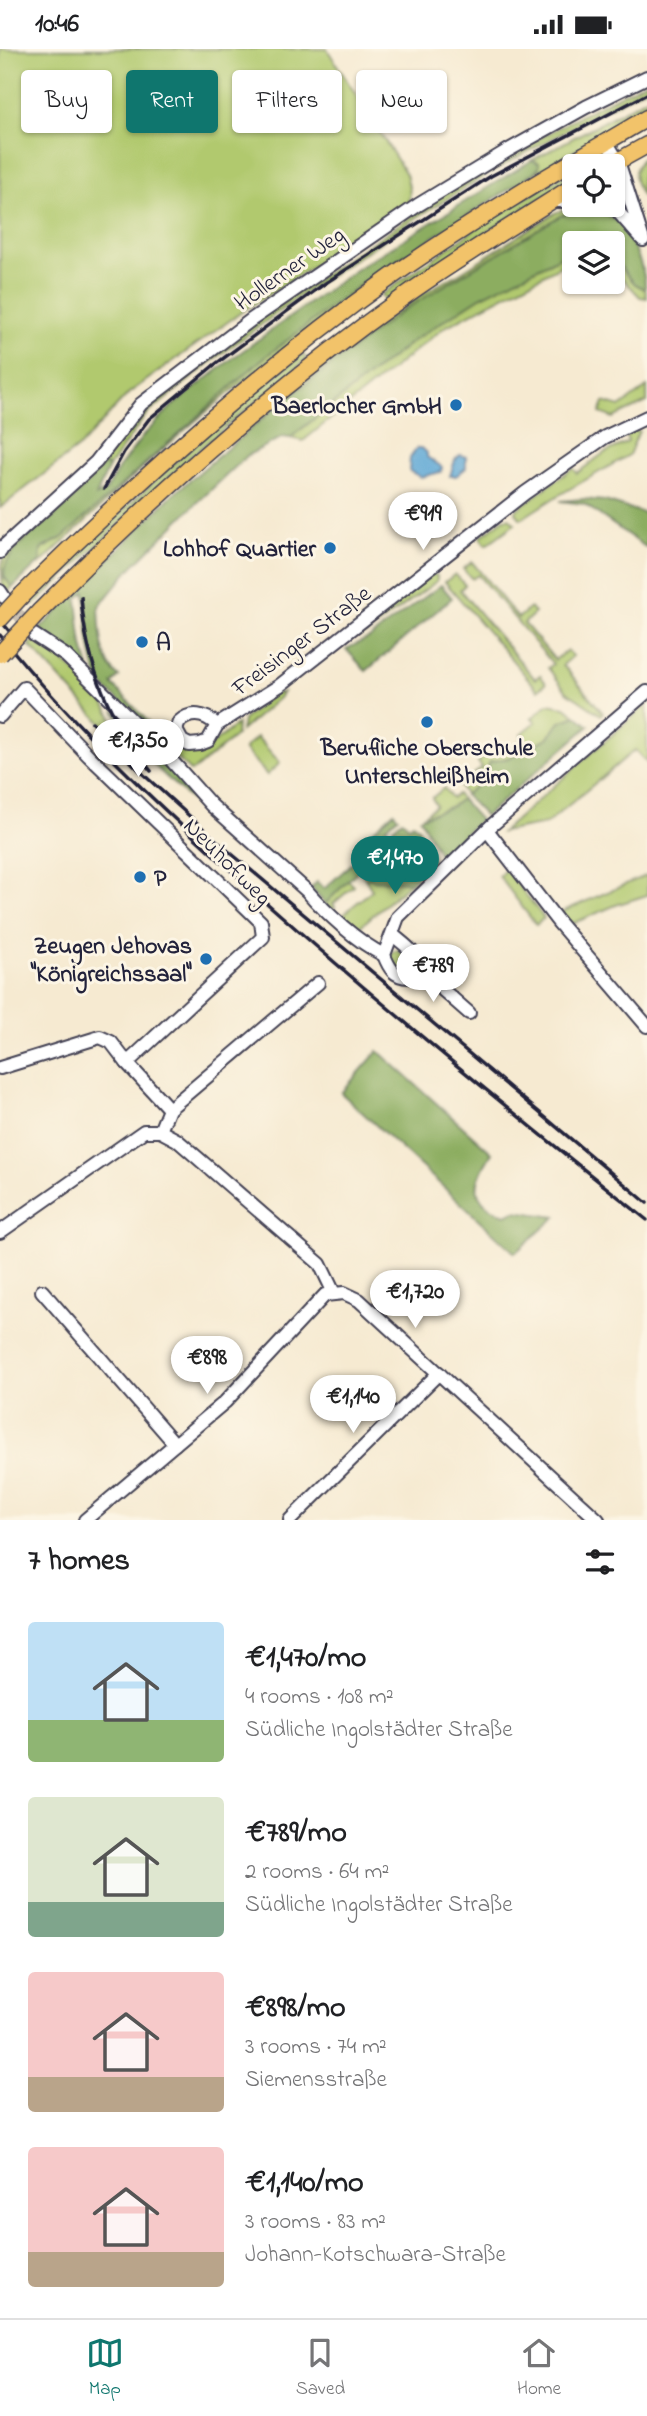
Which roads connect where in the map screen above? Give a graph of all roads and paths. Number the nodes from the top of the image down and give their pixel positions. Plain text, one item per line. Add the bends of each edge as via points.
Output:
1 (647, 77) edge
2 (647, 118) edge
3 (606, 141) junction
4 (647, 145) edge
5 (593, 154) edge
6 (611, 154) edge
7 (625, 158) edge
8 (562, 170) edge
9 (625, 192) edge
10 (562, 194) edge
11 (551, 201) junction
12 (562, 201) edge
13 (623, 217) edge
14 (645, 243) edge
15 (647, 417) edge
16 (0, 552) edge
17 (0, 619) edge
18 (34, 635) tunnel mouth
19 (0, 654) edge
20 (647, 692) edge
21 (0, 716) edge
22 (217, 725) dead end
23 (487, 830) junction
24 (393, 935) junction
25 (384, 955) junction
26 (419, 969) junction
27 (318, 983) dead end
28 (469, 1013) dead end
29 (647, 1025) edge
30 (127, 1063) junction
31 (0, 1068) edge
32 (169, 1109) junction
33 (160, 1131) junction
34 (0, 1232) edge
35 (42, 1291) dead end
36 (334, 1293) junction
37 (439, 1373) junction
38 (175, 1444) junction
39 (85, 1520) edge
40 (290, 1520) edge
41 (598, 1520) edge

1 - 16 street, Hollerner Weg via 418,205 251,320 141,404 96,462
2 - 3 main road
3 - 5 main road
3 - 6 street
4 - 7 main road
8 - 17 main road, bridge via 434,248 301,345 135,486
9 - 14 street
10 - 11 main road
11 - 12 street
11 - 19 main road, bridge via 418,287 312,365 210,449 106,545
13 - 14 street
15 - 22 street, Freisinger Straße via 605,437 525,493 279,686
18 - 25 street via 66,656 211,805 316,903
20 - 23 street
21 - 30 street, Neuhofweg via 24,688 261,922 263,937
23 - 24 street via 398,916
23 - 29 street
24 - 25 street
24 - 26 street via 416,957
25 - 26 street via 395,974 409,977
26 - 28 street
27 - 32 street
30 - 31 street via 111,1042 100,1037
30 - 32 street
32 - 33 street
33 - 34 street via 144,1131
33 - 36 street via 177,1140 320,1265
35 - 38 street
36 - 37 street via 359,1300
36 - 38 street via 324,1295 225,1402
37 - 40 street
37 - 41 street
38 - 39 street

